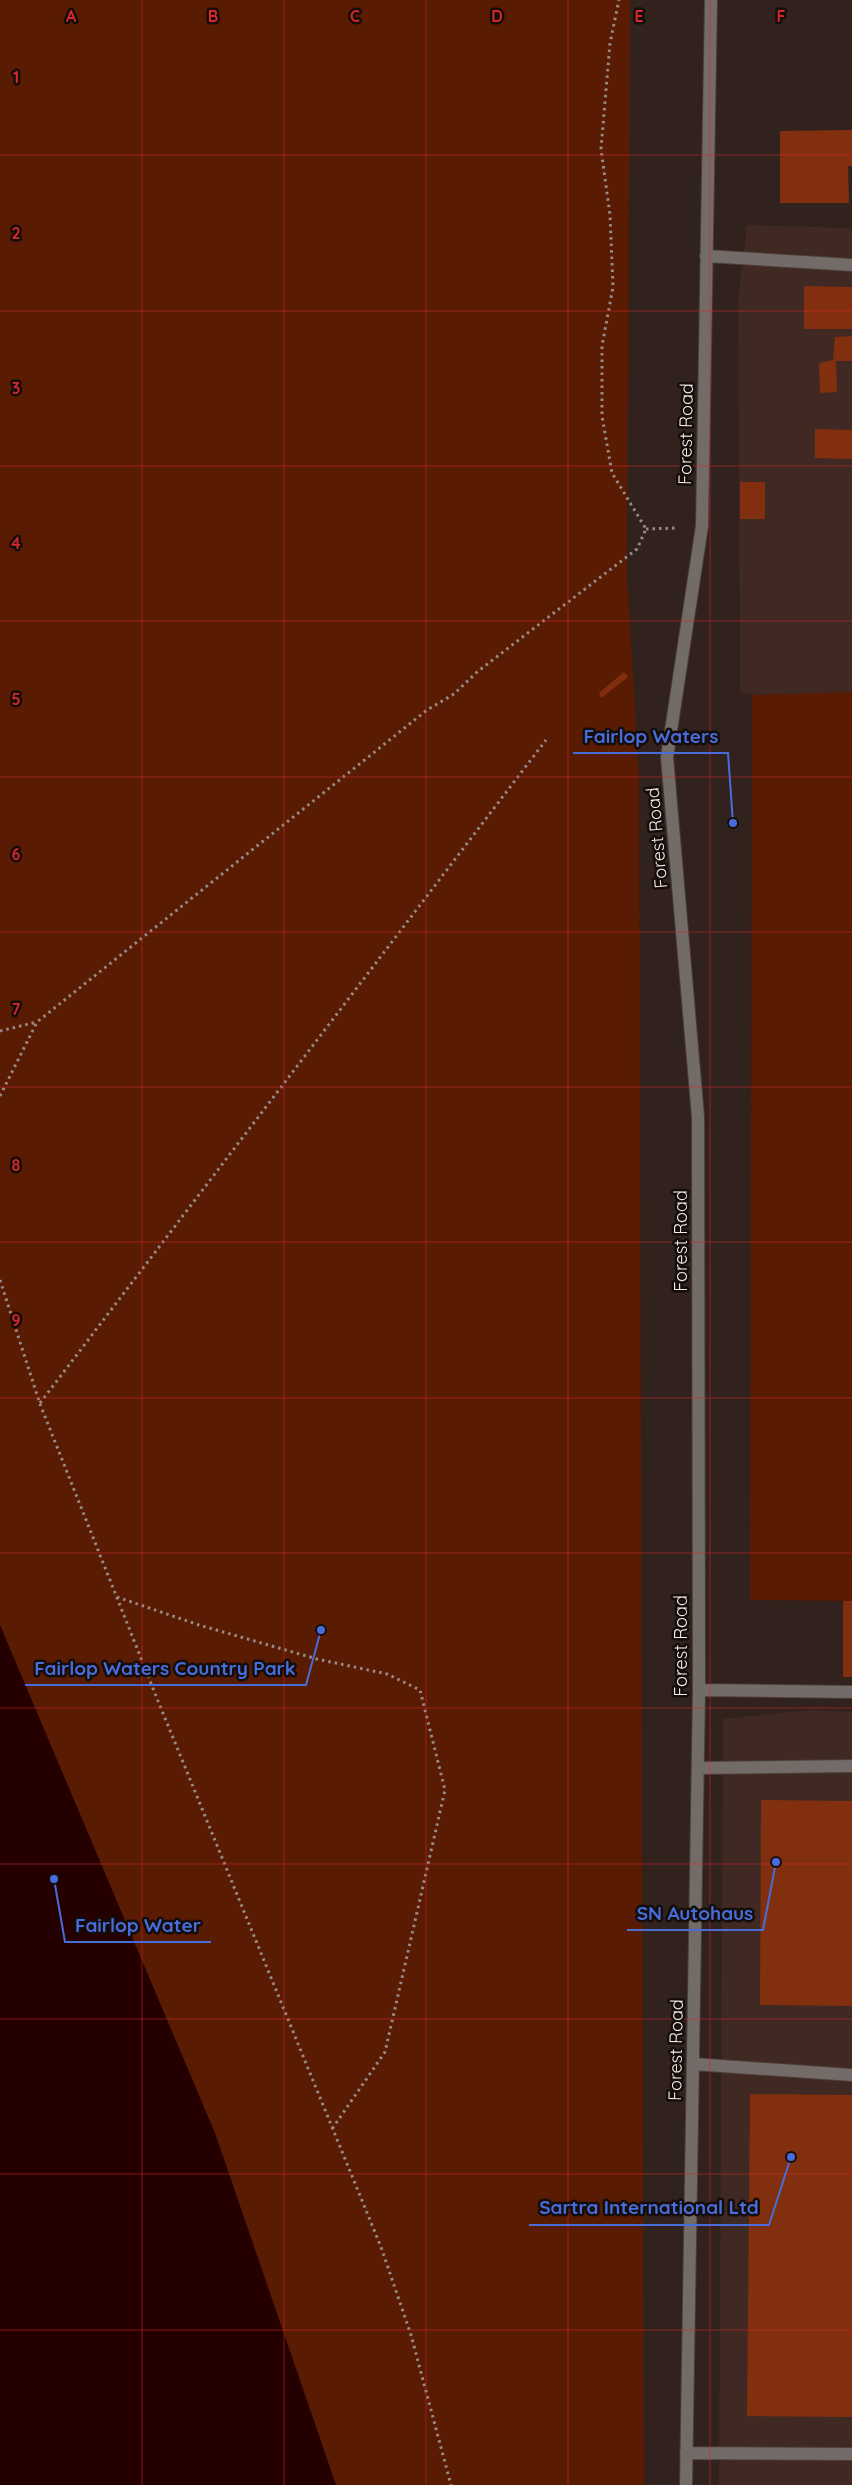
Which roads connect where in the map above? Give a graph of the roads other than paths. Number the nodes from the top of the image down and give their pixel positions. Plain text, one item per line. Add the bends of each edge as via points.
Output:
1 (711, 0) edge
2 (706, 256) junction
3 (852, 266) edge
4 (699, 1690) junction
5 (852, 1692) edge
6 (852, 1766) edge
7 (698, 1768) junction
8 (693, 2064) junction
9 (852, 2075) edge
10 (686, 2453) junction
11 (852, 2454) edge
12 (686, 2485) edge

1 - 2 street, Forest Road
2 - 3 street
2 - 4 street, Forest Road via 702,526 667,757 698,1117
4 - 5 street
4 - 7 street, Forest Road
6 - 7 street
7 - 8 street, Forest Road
8 - 9 street
8 - 10 street, Forest Road
10 - 11 street
10 - 12 street, Forest Road

